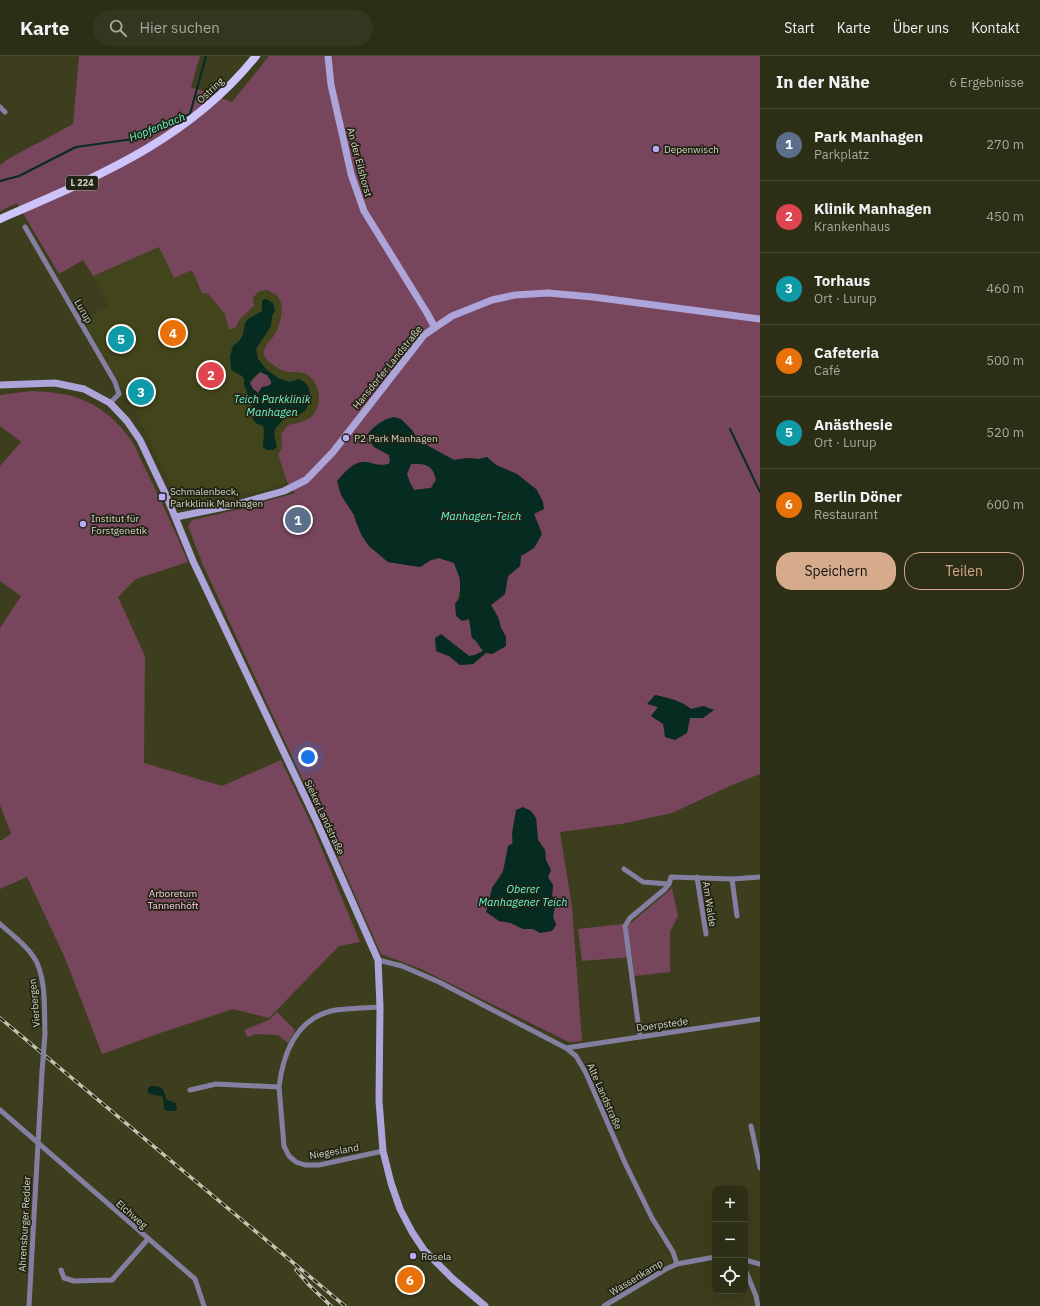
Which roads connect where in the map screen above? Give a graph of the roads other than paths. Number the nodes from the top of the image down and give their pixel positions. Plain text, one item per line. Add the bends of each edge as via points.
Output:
1 (256, 56) edge
2 (328, 56) edge
3 (0, 107) edge
4 (5, 112) dead end
5 (0, 219) edge
6 (25, 227) dead end
7 (760, 319) edge
8 (434, 326) junction
9 (0, 385) edge
10 (110, 403) junction
11 (176, 517) junction
12 (624, 869) dead end
13 (697, 877) junction
14 (760, 877) edge
15 (732, 879) junction
16 (669, 884) junction
17 (737, 916) dead end
18 (0, 924) edge
19 (706, 934) dead end
20 (378, 960) junction
21 (380, 1007) junction
22 (760, 1019) edge
23 (640, 1037) junction
24 (566, 1048) junction
25 (42, 1072) joint
26 (279, 1087) junction
27 (190, 1090) dead end
28 (0, 1110) edge
29 (751, 1126) dead end
30 (37, 1143) junction
31 (383, 1151) junction
32 (760, 1168) edge
33 (148, 1239) junction
34 (712, 1257) edge
35 (748, 1261) edge
36 (677, 1264) junction
37 (760, 1264) edge
38 (61, 1270) dead end
39 (748, 1276) edge
40 (29, 1306) edge
41 (204, 1306) edge
42 (485, 1306) edge
43 (604, 1306) edge
44 (758, 1306) edge

1 - 5 main road, Ostring / L 224 via 215,99 171,134 104,173
2 - 8 street, An der Eilshorst via 331,85 344,144 364,211
3 - 4 street
6 - 10 street, Lurup via 115,382 119,394
7 - 8 street, Hansdorfer Landstraße via 548,293 515,295 492,300
8 - 11 street, Hansdorfer Landstraße via 424,335 333,452 306,480 284,491
9 - 10 street, Sieker Landstraße via 55,383 84,389
10 - 11 street, Sieker Landstraße via 140,440
11 - 20 street, Sieker Landstraße via 193,561 317,822
12 - 16 street, Am Walde via 643,882
13 - 15 street, Am Walde
13 - 16 street, Am Walde via 671,877
13 - 19 street, Am Walde
14 - 15 street, Am Walde
15 - 17 street
16 - 23 street, Am Walde via 630,918 625,926
18 - 25 street, Vierbergen, bridge via 34,957 42,981 45,1034
20 - 21 street, Sieker Landstraße
20 - 24 street, Alte Landstraße via 402,966 439,982
21 - 26 street, Niegesland via 331,1011 311,1019 295,1036 285,1060
21 - 31 street, Sieker Landstraße via 379,1101
22 - 23 street, Doerpstede
23 - 24 street, Doerpstede
24 - 36 street, Alte Landstraße via 576,1056 586,1073 625,1163
25 - 30 street, Ahrensburger Redder
26 - 27 street via 216,1084
26 - 31 street, Niegesland via 284,1146 296,1162 319,1165
28 - 30 street
29 - 32 street
30 - 33 street, Elchweg
30 - 40 street, Ahrensburger Redder
31 - 42 street, Sieker Landstraße via 400,1209 412,1232 424,1250
33 - 38 street via 112,1280 74,1281 64,1278
33 - 41 street, Elchweg via 195,1279
34 - 36 street
35 - 37 street
36 - 43 street, Wassenkamp via 666,1268
39 - 44 street

